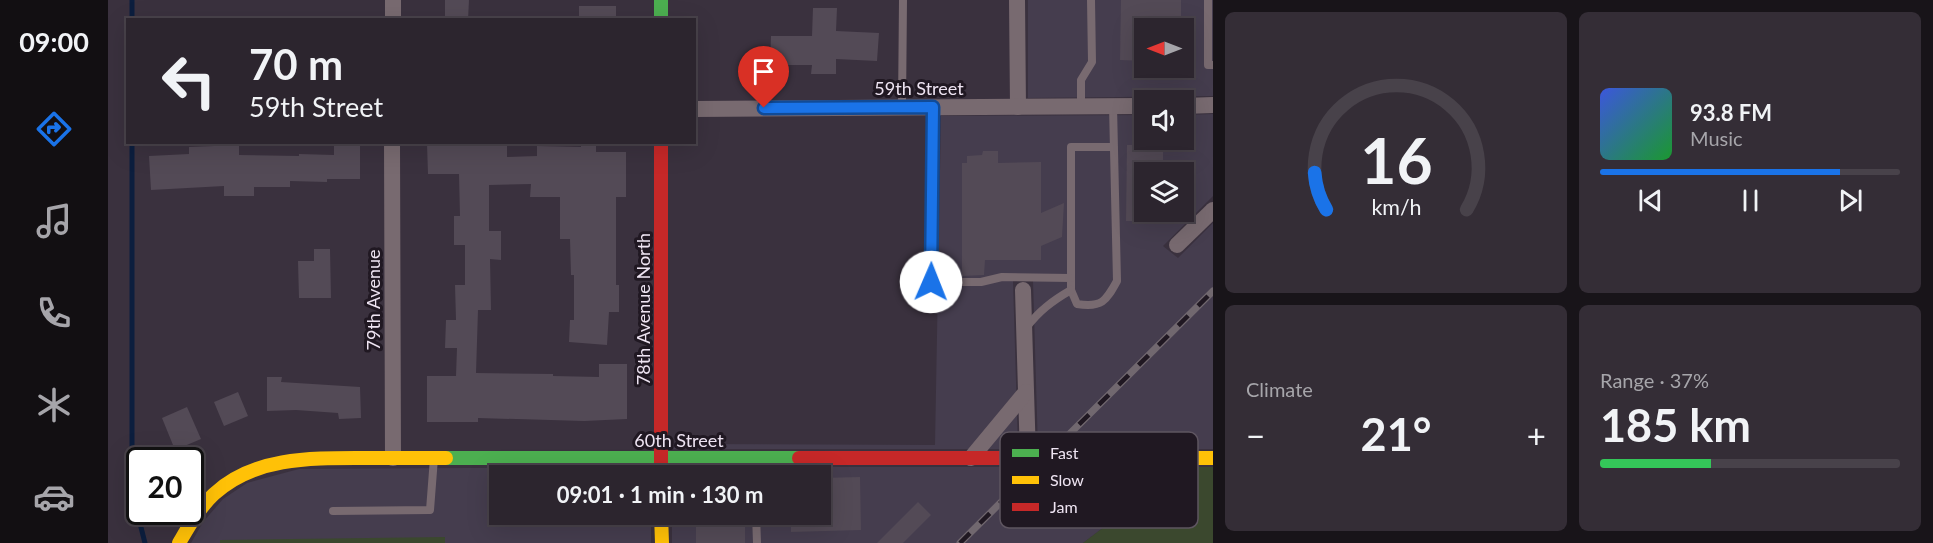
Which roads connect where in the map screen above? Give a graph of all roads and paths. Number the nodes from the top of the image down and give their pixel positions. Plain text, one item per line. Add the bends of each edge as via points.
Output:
1 (393, 0) edge
2 (661, 0) edge
3 (903, 0) edge
4 (1017, 0) edge
5 (1091, 0) edge
6 (1208, 0) edge
7 (393, 18) edge
8 (661, 18) edge
9 (1210, 65) edge
10 (1213, 105) edge
11 (1081, 106) junction
12 (1113, 106) junction
13 (1134, 106) edge
14 (1194, 106) edge
15 (902, 107) junction
16 (933, 107) junction
17 (1017, 107) junction
18 (696, 109) edge
19 (392, 144) edge
20 (661, 144) edge
21 (1114, 147) junction
22 (1213, 210) edge
23 (1177, 245) dead end
24 (1071, 278) junction
25 (1023, 290) dead end
26 (1071, 290) junction
27 (1024, 329) junction
28 (1026, 392) junction
29 (1027, 432) edge
30 (393, 458) junction
31 (434, 458) junction
32 (661, 458) junction
33 (747, 458) junction
34 (970, 458) junction
35 (1000, 458) edge
36 (661, 465) edge
37 (749, 465) edge
38 (333, 510) dead end
39 (662, 525) edge
40 (756, 525) edge
41 (179, 543) edge
42 (662, 543) edge
43 (757, 543) edge

1 - 7 street
2 - 8 street
3 - 15 lane
4 - 17 street
5 - 11 lane via 1092,62 1081,80
6 - 9 lane
10 - 14 street
11 - 12 street, 59th Street
11 - 17 street, 59th Street
12 - 13 street, 59th Street
12 - 21 lane
15 - 16 street, 59th Street
15 - 18 street, 59th Street
16 - 17 street, 59th Street
16 - 24 lane via 931,282
19 - 30 street, 79th Avenue
20 - 32 street, 78th Avenue North
21 - 24 lane via 1071,147
21 - 26 lane via 1117,281 1107,300 1092,306 1077,304
22 - 23 street
24 - 26 lane
25 - 27 street
26 - 27 lane via 1040,310
27 - 28 street
28 - 29 street
28 - 34 street
30 - 31 street, 60th Street
30 - 41 street, 60th Street via 298,460 241,475 215,493 194,517
31 - 32 street, 60th Street
31 - 38 lane via 430,510
32 - 33 street, 60th Street
32 - 36 street, 78th Avenue North
33 - 34 street, 60th Street
33 - 37 lane
34 - 35 street, 60th Street
39 - 42 street
40 - 43 lane

